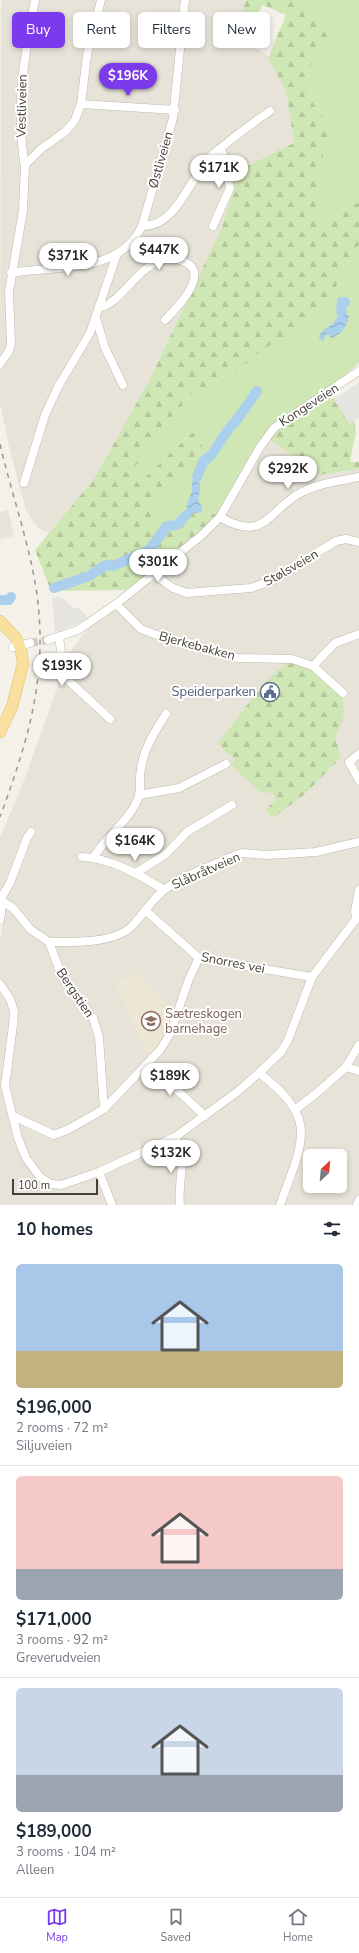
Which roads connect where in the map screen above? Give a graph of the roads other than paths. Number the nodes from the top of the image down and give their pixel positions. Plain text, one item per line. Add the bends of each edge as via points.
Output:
1 (35, 0) edge
2 (101, 0) edge
3 (185, 0) edge
4 (81, 104) junction
5 (174, 110) junction
6 (270, 111) dead end
7 (220, 150) junction
8 (25, 165) junction
9 (142, 226) junction
10 (213, 226) dead end
11 (117, 254) junction
12 (11, 273) junction
13 (100, 307) junction
14 (96, 318) junction
15 (165, 320) dead end
16 (0, 364) edge
17 (359, 371) edge
18 (123, 385) dead end
19 (359, 477) edge
20 (24, 483) dead end
21 (220, 517) junction
22 (359, 542) edge
23 (153, 574) junction
24 (116, 604) junction
25 (0, 621) edge
26 (0, 629) edge
27 (359, 634) edge
28 (59, 637) junction
29 (48, 640) tunnel mouth
30 (21, 645) junction
31 (313, 666) junction
32 (343, 693) dead end
33 (166, 714) dead end
34 (110, 719) dead end
35 (0, 732) edge
36 (359, 754) edge
37 (226, 764) dead end
38 (359, 780) edge
39 (139, 795) junction
40 (232, 805) dead end
41 (31, 832) dead end
42 (359, 842) edge
43 (82, 857) dead end
44 (94, 857) junction
45 (136, 873) junction
46 (164, 890) junction
47 (359, 890) edge
48 (0, 899) edge
49 (146, 911) junction
50 (0, 920) edge
51 (358, 921) edge
52 (49, 942) junction
53 (199, 958) junction
54 (312, 977) junction
55 (0, 984) edge
56 (359, 1045) edge
57 (148, 1064) junction
58 (346, 1067) junction
59 (359, 1071) edge
60 (259, 1073) junction
61 (104, 1109) junction
62 (296, 1109) junction
63 (14, 1116) junction
64 (205, 1116) junction
65 (175, 1137) junction
66 (99, 1172) junction
67 (359, 1200) edge
68 (112, 1205) edge
69 (180, 1205) edge
70 (280, 1205) edge
71 (357, 1205) edge

1 - 8 street, Vestliveien via 20,98 22,155
2 - 4 street via 87,55
3 - 5 street, Østliveien
4 - 5 street
4 - 8 street via 70,126
5 - 9 street, Østliveien
6 - 7 street
7 - 9 street via 205,164 179,204 169,214 151,226
7 - 10 street via 230,188
8 - 12 street, Vestliveien via 23,211
9 - 11 street, Østliveien via 133,242
11 - 12 street, Østliveien via 88,265
11 - 13 street
12 - 16 street, Vestliveien via 9,292 12,344
13 - 14 street
13 - 15 street via 112,302 133,280 157,261 169,256 188,265 194,273 186,298
14 - 18 street via 105,348
14 - 20 street via 86,342 51,400
17 - 21 street, Kongeveien via 274,428 260,447
19 - 21 street via 322,484 301,493 269,519 256,526 241,526
21 - 23 street, Kongeveien via 202,535
22 - 23 street, Stølsveien via 346,539 336,541 273,580 250,588 187,593 173,588
23 - 24 street, Kongeveien
24 - 28 street, Kongeveien via 78,630
24 - 31 street, Bjerkebakken via 141,629 170,640 237,658 285,658
25 - 30 main road
26 - 30 main road
27 - 31 street via 335,643
28 - 29 street, Kongeveien
28 - 34 street via 61,651 56,669
30 - 35 main road via 18,682 12,707
31 - 32 street, Bjerkebakken
33 - 39 street via 145,748
36 - 38 street via 349,762
37 - 39 street via 179,788
39 - 44 street via 117,830 99,848
40 - 45 street via 187,832 166,854
41 - 48 street via 10,883
42 - 46 street, Slåbråtveien via 309,853 242,853
43 - 44 street
44 - 45 street
45 - 46 street
46 - 49 street, Slåbråtveien
47 - 51 street via 355,911
48 - 50 street
48 - 52 street via 13,908 30,929
49 - 52 street, Slåbråtveien via 130,928 113,937
49 - 53 street, Snorres vei
51 - 54 street
52 - 61 street, Bergstien via 63,979 90,1013 96,1025
53 - 54 street, Snorres vei
53 - 57 street via 170,1034
54 - 60 street via 285,1046
55 - 63 street via 14,1011 5,1086
56 - 58 street
57 - 61 street
57 - 64 street
58 - 59 street
58 - 62 street
60 - 62 street via 274,1084
60 - 64 street
61 - 63 street via 54,1135
62 - 70 street via 300,1121 301,1142
63 - 66 street via 18,1138 26,1158 46,1182 61,1185
64 - 65 street
65 - 66 street
65 - 69 street via 183,1152
66 - 68 street
67 - 71 street

